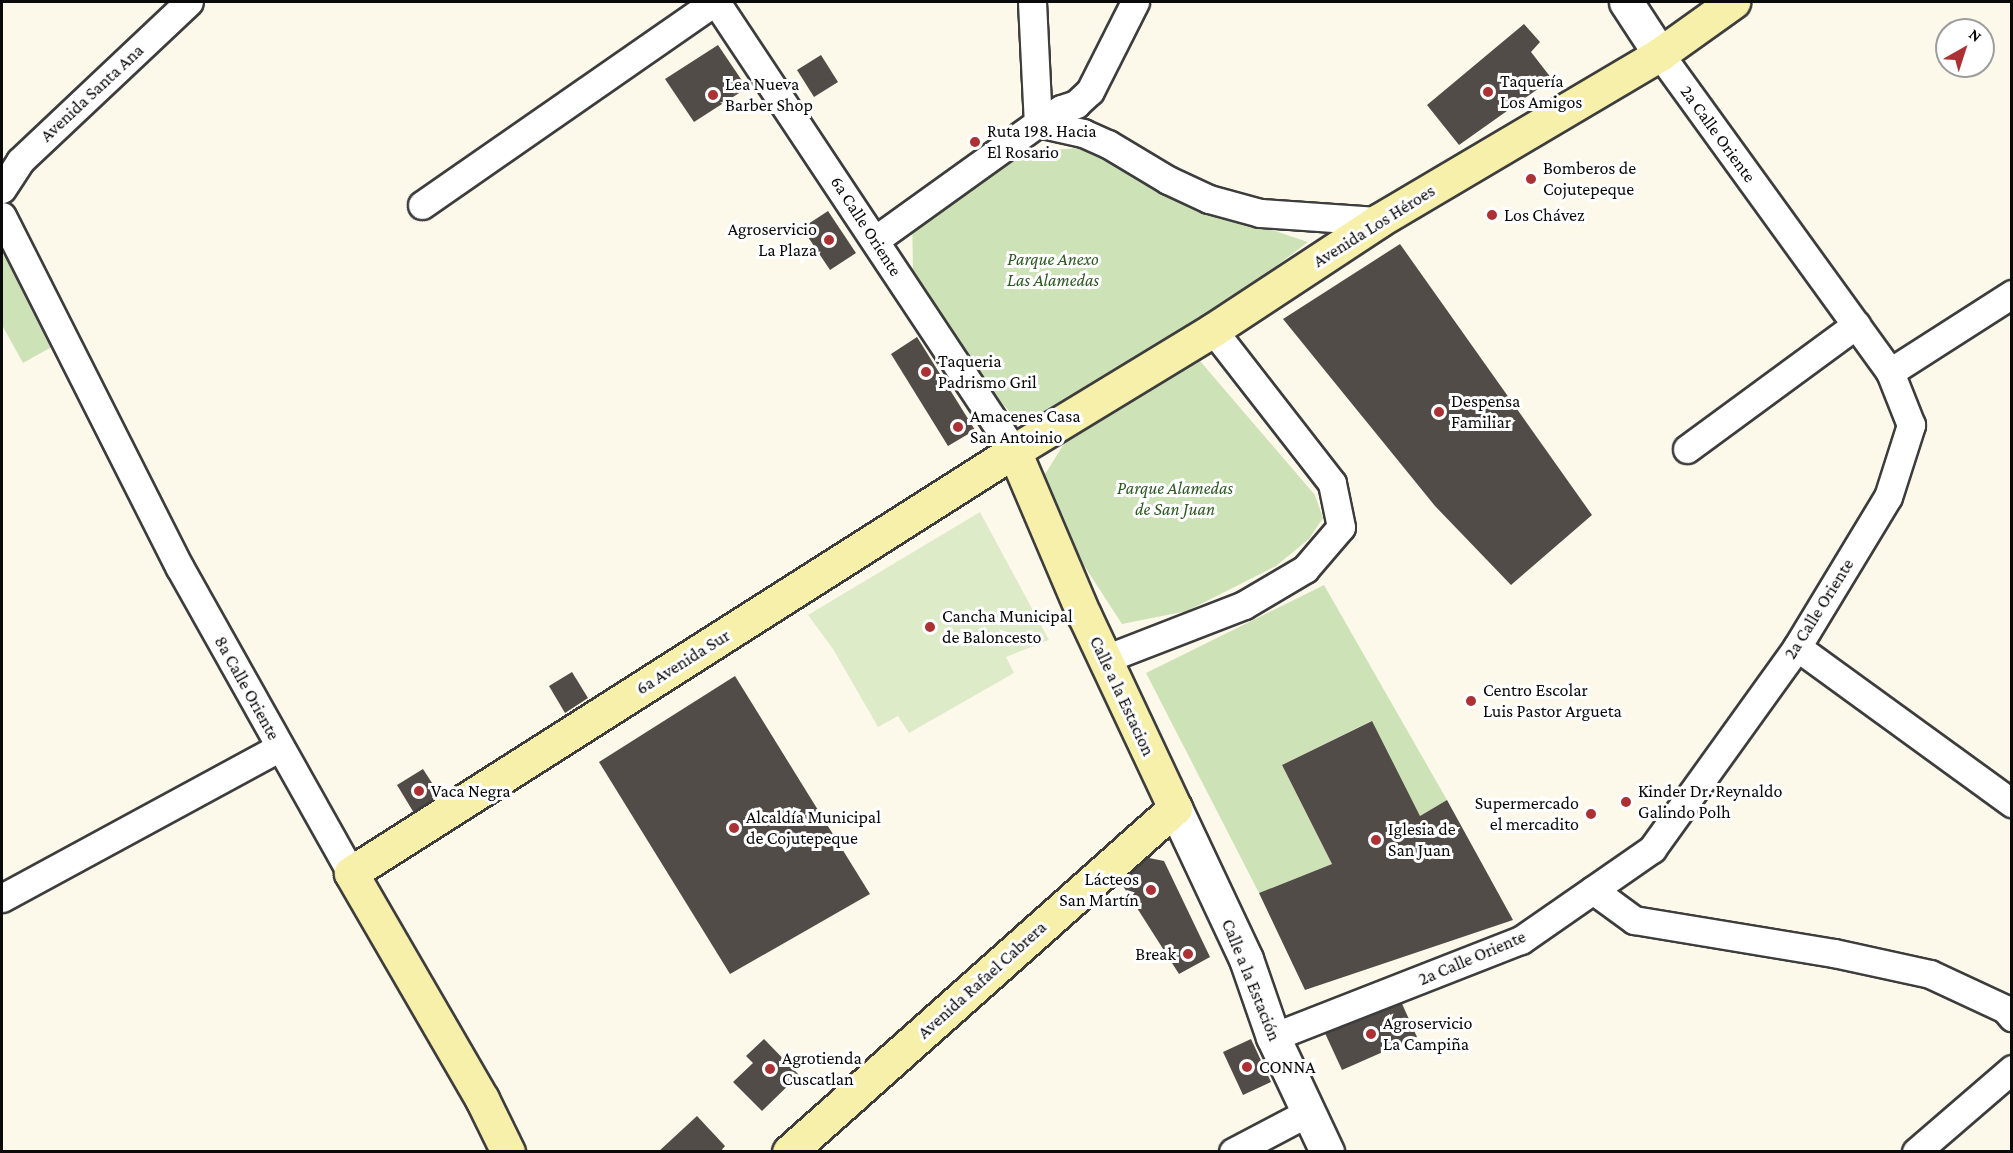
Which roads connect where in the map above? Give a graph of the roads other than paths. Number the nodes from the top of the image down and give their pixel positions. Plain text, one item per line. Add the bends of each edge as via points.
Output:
1 (189, 2) edge
2 (715, 2) edge
3 (1032, 2) edge
4 (1135, 2) edge
5 (1626, 2) edge
6 (1733, 2) edge
7 (1660, 54) junction
8 (1038, 123) junction
9 (2, 189) edge
10 (422, 206) dead end
11 (2, 216) edge
12 (1378, 221) junction
13 (875, 240) junction
14 (2012, 294) edge
15 (1856, 325) junction
16 (1213, 330) junction
17 (1890, 372) junction
18 (1687, 449) dead end
19 (1014, 451) junction
20 (1797, 647) junction
21 (1105, 659) junction
22 (280, 747) junction
23 (2012, 803) edge
24 (1175, 808) junction
25 (351, 873) junction
26 (1593, 890) junction
27 (2, 898) edge
28 (2012, 1017) edge
29 (1273, 1037) junction
30 (2012, 1069) edge
31 (1309, 1112) junction
32 (508, 1152) edge
33 (789, 1152) edge
34 (1233, 1152) edge
35 (1328, 1152) edge
36 (1916, 1152) edge

1 - 9 street, Avenida Santa Ana via 20,161
2 - 10 street
2 - 13 street, 6a Calle Oriente
3 - 8 street
4 - 8 street via 1090,92 1076,104
5 - 7 street, 2a Calle Oriente
6 - 7 main road, Avenida Los Héroes
7 - 12 main road, Avenida Los Héroes
7 - 15 street, 2a Calle Oriente
8 - 12 street via 1083,133 1108,144 1209,199 1260,213
8 - 13 street
11 - 22 street, 8a Calle Oriente via 180,568
12 - 16 main road, Avenida Los Héroes
13 - 19 street, 6a Calle Oriente
14 - 17 street
15 - 17 street, 2a Calle Oriente
15 - 18 street
16 - 19 main road, Avenida Los Héroes
16 - 21 street via 1332,483 1341,527 1305,569 1244,605
17 - 20 street, 2a Calle Oriente via 1911,425 1888,497
19 - 21 main road, Calle a la Estacion
19 - 25 main road, 6a Avenida Sur
20 - 23 street
20 - 26 street, 2a Calle Oriente via 1652,849
21 - 24 main road, Calle a la Estacion
22 - 25 street, 8a Calle Oriente
22 - 27 street
24 - 29 street, Calle a la Estación via 1246,959
24 - 33 main road, Avenida Rafael Cabrera
25 - 32 main road, 8a Calle Oriente via 482,1099
26 - 28 street via 1634,920 1834,953 1930,974 2005,1009
26 - 29 street, 2a Calle Oriente via 1521,940
29 - 31 street, Calle a la Estación
30 - 36 street
31 - 34 street
31 - 35 street, Calle a la Estación

